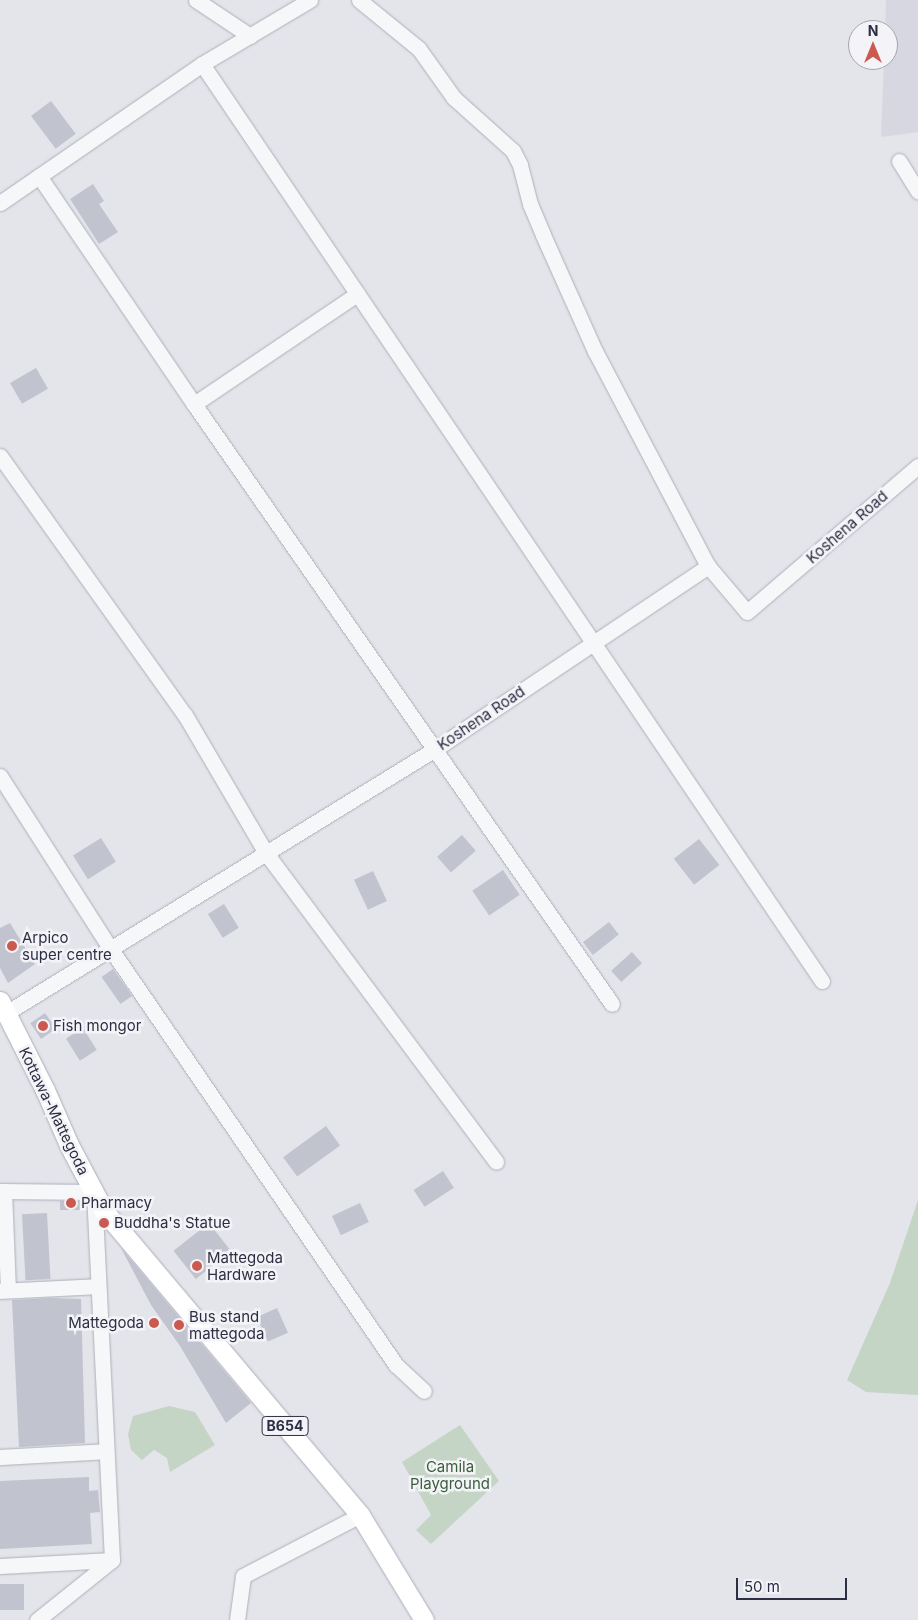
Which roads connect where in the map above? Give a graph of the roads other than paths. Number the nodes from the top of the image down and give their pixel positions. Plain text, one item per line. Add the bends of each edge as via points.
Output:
1 (196, 0) edge
2 (310, 0) edge
3 (359, 0) edge
4 (250, 36) junction
5 (202, 64) junction
6 (899, 161) dead end
7 (39, 176) junction
8 (918, 192) edge
9 (0, 203) edge
10 (357, 294) junction
11 (194, 404) junction
12 (0, 456) edge
13 (918, 466) edge
14 (708, 566) junction
15 (593, 643) junction
16 (435, 749) junction
17 (0, 776) edge
18 (266, 853) junction
19 (110, 948) junction
20 (822, 982) dead end
21 (612, 1004) dead end
22 (3, 1007) edge
23 (496, 1162) dead end
24 (2, 1191) edge
25 (94, 1192) junction
26 (98, 1286) junction
27 (4, 1290) edge
28 (424, 1391) dead end
29 (106, 1451) junction
30 (0, 1457) edge
31 (360, 1515) junction
32 (112, 1560) junction
33 (0, 1566) edge
34 (37, 1620) edge
35 (238, 1620) edge
36 (424, 1620) edge

1 - 4 street
2 - 4 street
3 - 14 street via 419,49 454,98 513,151 530,204 595,351
4 - 5 street
5 - 7 street
5 - 10 street
6 - 8 street
7 - 9 street
7 - 11 street
10 - 11 street
10 - 15 street
11 - 16 street
12 - 18 street via 185,715
13 - 14 street, Koshena Road via 748,612
14 - 15 street, Koshena Road
15 - 16 street, Koshena Road
15 - 20 street
16 - 18 street, Koshena Road
16 - 21 street
17 - 19 street
18 - 19 street, Koshena Road
18 - 23 street
19 - 22 street, Koshena Road
19 - 28 street via 396,1365
22 - 25 main road, Kottawa-Mattegoda / B654
24 - 25 street
24 - 27 street
25 - 26 street
25 - 31 main road, Kottawa-Mattegoda / B654 via 104,1211 131,1244
26 - 27 street
26 - 29 street
29 - 30 street
29 - 32 street
31 - 35 street via 243,1576
31 - 36 main road, Kottawa-Mattegoda / B654
32 - 33 street
32 - 34 street

